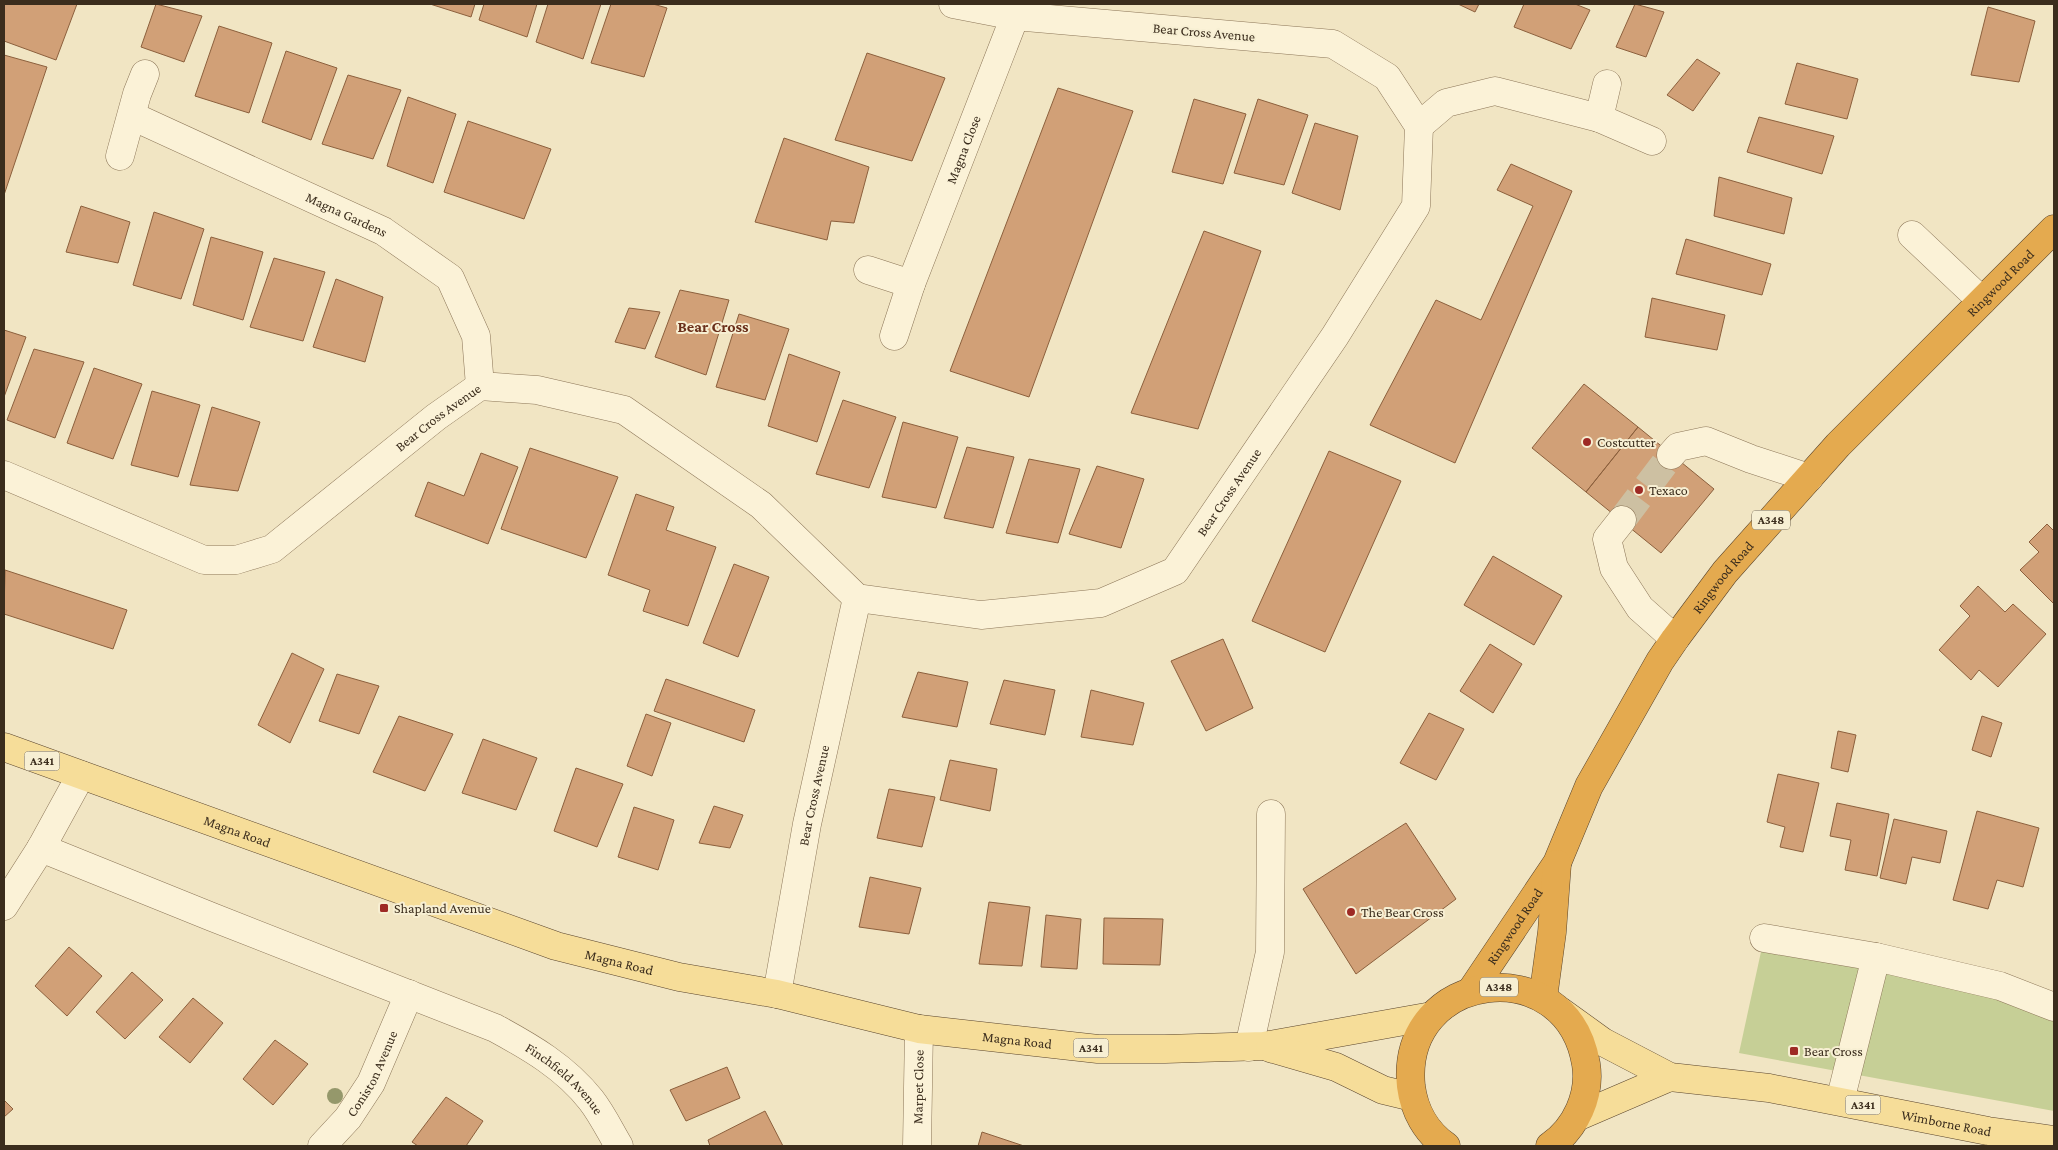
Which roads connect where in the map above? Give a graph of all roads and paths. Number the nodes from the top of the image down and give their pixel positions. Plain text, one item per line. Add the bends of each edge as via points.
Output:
1 (953, 4) edge
2 (1015, 16) junction
3 (145, 74) dead end
4 (1607, 84) dead end
5 (132, 116) junction
6 (1600, 118) junction
7 (1419, 126) junction
8 (1652, 141) dead end
9 (120, 156) dead end
10 (2054, 229) edge
11 (1912, 235) dead end
12 (868, 270) dead end
13 (911, 284) junction
14 (1982, 301) junction
15 (894, 336) dead end
16 (480, 386) junction
17 (1671, 455) tunnel mouth
18 (4, 475) edge
19 (1809, 478) junction
20 (1622, 520) tunnel mouth
21 (857, 598) junction
22 (1675, 639) junction
23 (4, 747) edge
24 (81, 775) junction
25 (1271, 814) dead end
26 (41, 848) junction
27 (1557, 863) junction
28 (4, 906) edge
29 (1764, 938) dead end
30 (1876, 957) junction
31 (1470, 991) junction
32 (408, 994) junction
33 (777, 994) junction
34 (1552, 1005) junction
35 (2054, 1007) edge
36 (1432, 1016) junction
37 (919, 1029) junction
38 (1256, 1046) junction
39 (1670, 1076) junction
40 (1412, 1098) junction
41 (1840, 1101) junction
42 (1577, 1117) junction
43 (1427, 1136) edge
44 (2054, 1140) edge
45 (322, 1146) edge
46 (619, 1146) edge
47 (917, 1146) edge
48 (1446, 1146) edge
49 (1550, 1146) edge

1 - 2 street, Bear Cross Avenue
2 - 7 street, Bear Cross Avenue via 1333,44 1387,77
2 - 13 street, Magna Close
3 - 5 street via 136,94
4 - 6 street
5 - 9 street
5 - 16 street, Magna Gardens via 383,231 450,278 476,336
6 - 7 street via 1495,91 1446,103
6 - 8 street
7 - 21 street, Bear Cross Avenue via 1416,206 1335,336 1175,572 1102,603 981,615
10 - 14 highway, Ringwood Road / A348
11 - 14 street
12 - 13 street
13 - 15 street, Magna Close
14 - 19 highway, Ringwood Road / A348
16 - 18 street, Bear Cross Avenue via 436,417 272,549 236,560 204,560
16 - 21 street, Bear Cross Avenue via 537,390 624,410 761,505
17 - 19 street via 1678,447 1706,441
19 - 22 highway, Ringwood Road / A348 via 1725,572
20 - 22 street via 1607,539 1614,568 1640,608
21 - 33 street, Bear Cross Avenue via 807,824
22 - 27 highway, Ringwood Road / A348 via 1589,786
23 - 24 main road, Magna Road / A341
24 - 26 street
24 - 33 main road, Magna Road / A341 via 556,946 679,977
25 - 38 street via 1270,952
26 - 28 street
26 - 32 street
27 - 31 highway, Ringwood Road / A348
27 - 34 highway, Ringwood Road / A348 via 1552,932
29 - 30 street
30 - 35 street via 2000,986
30 - 41 street
31 - 34 highway, A348 via 1495,986 1520,989
31 - 36 highway, A348 via 1450,1001
32 - 45 street, Coniston Avenue via 371,1083 348,1118
32 - 46 street, Finchfield Avenue via 495,1028 536,1050 591,1100
33 - 37 main road, Magna Road / A341
34 - 39 main road, Wimborne Road via 1603,1042
34 - 42 highway, A348 via 1575,1030 1584,1050 1585,1095
36 - 38 main road, Magna Road / A341
36 - 40 highway, A348 via 1416,1040 1410,1069
37 - 38 main road, Magna Road / A341 via 1098,1049
37 - 47 street, Marpet Close
38 - 40 main road, Magna Road / A341 via 1336,1067 1383,1090
39 - 41 main road, Wimborne Road / A341 via 1769,1088
39 - 42 main road
40 - 43 highway, A348
41 - 44 main road, Wimborne Road / A341 via 1988,1131
42 - 49 highway, A348
43 - 48 highway, A348

